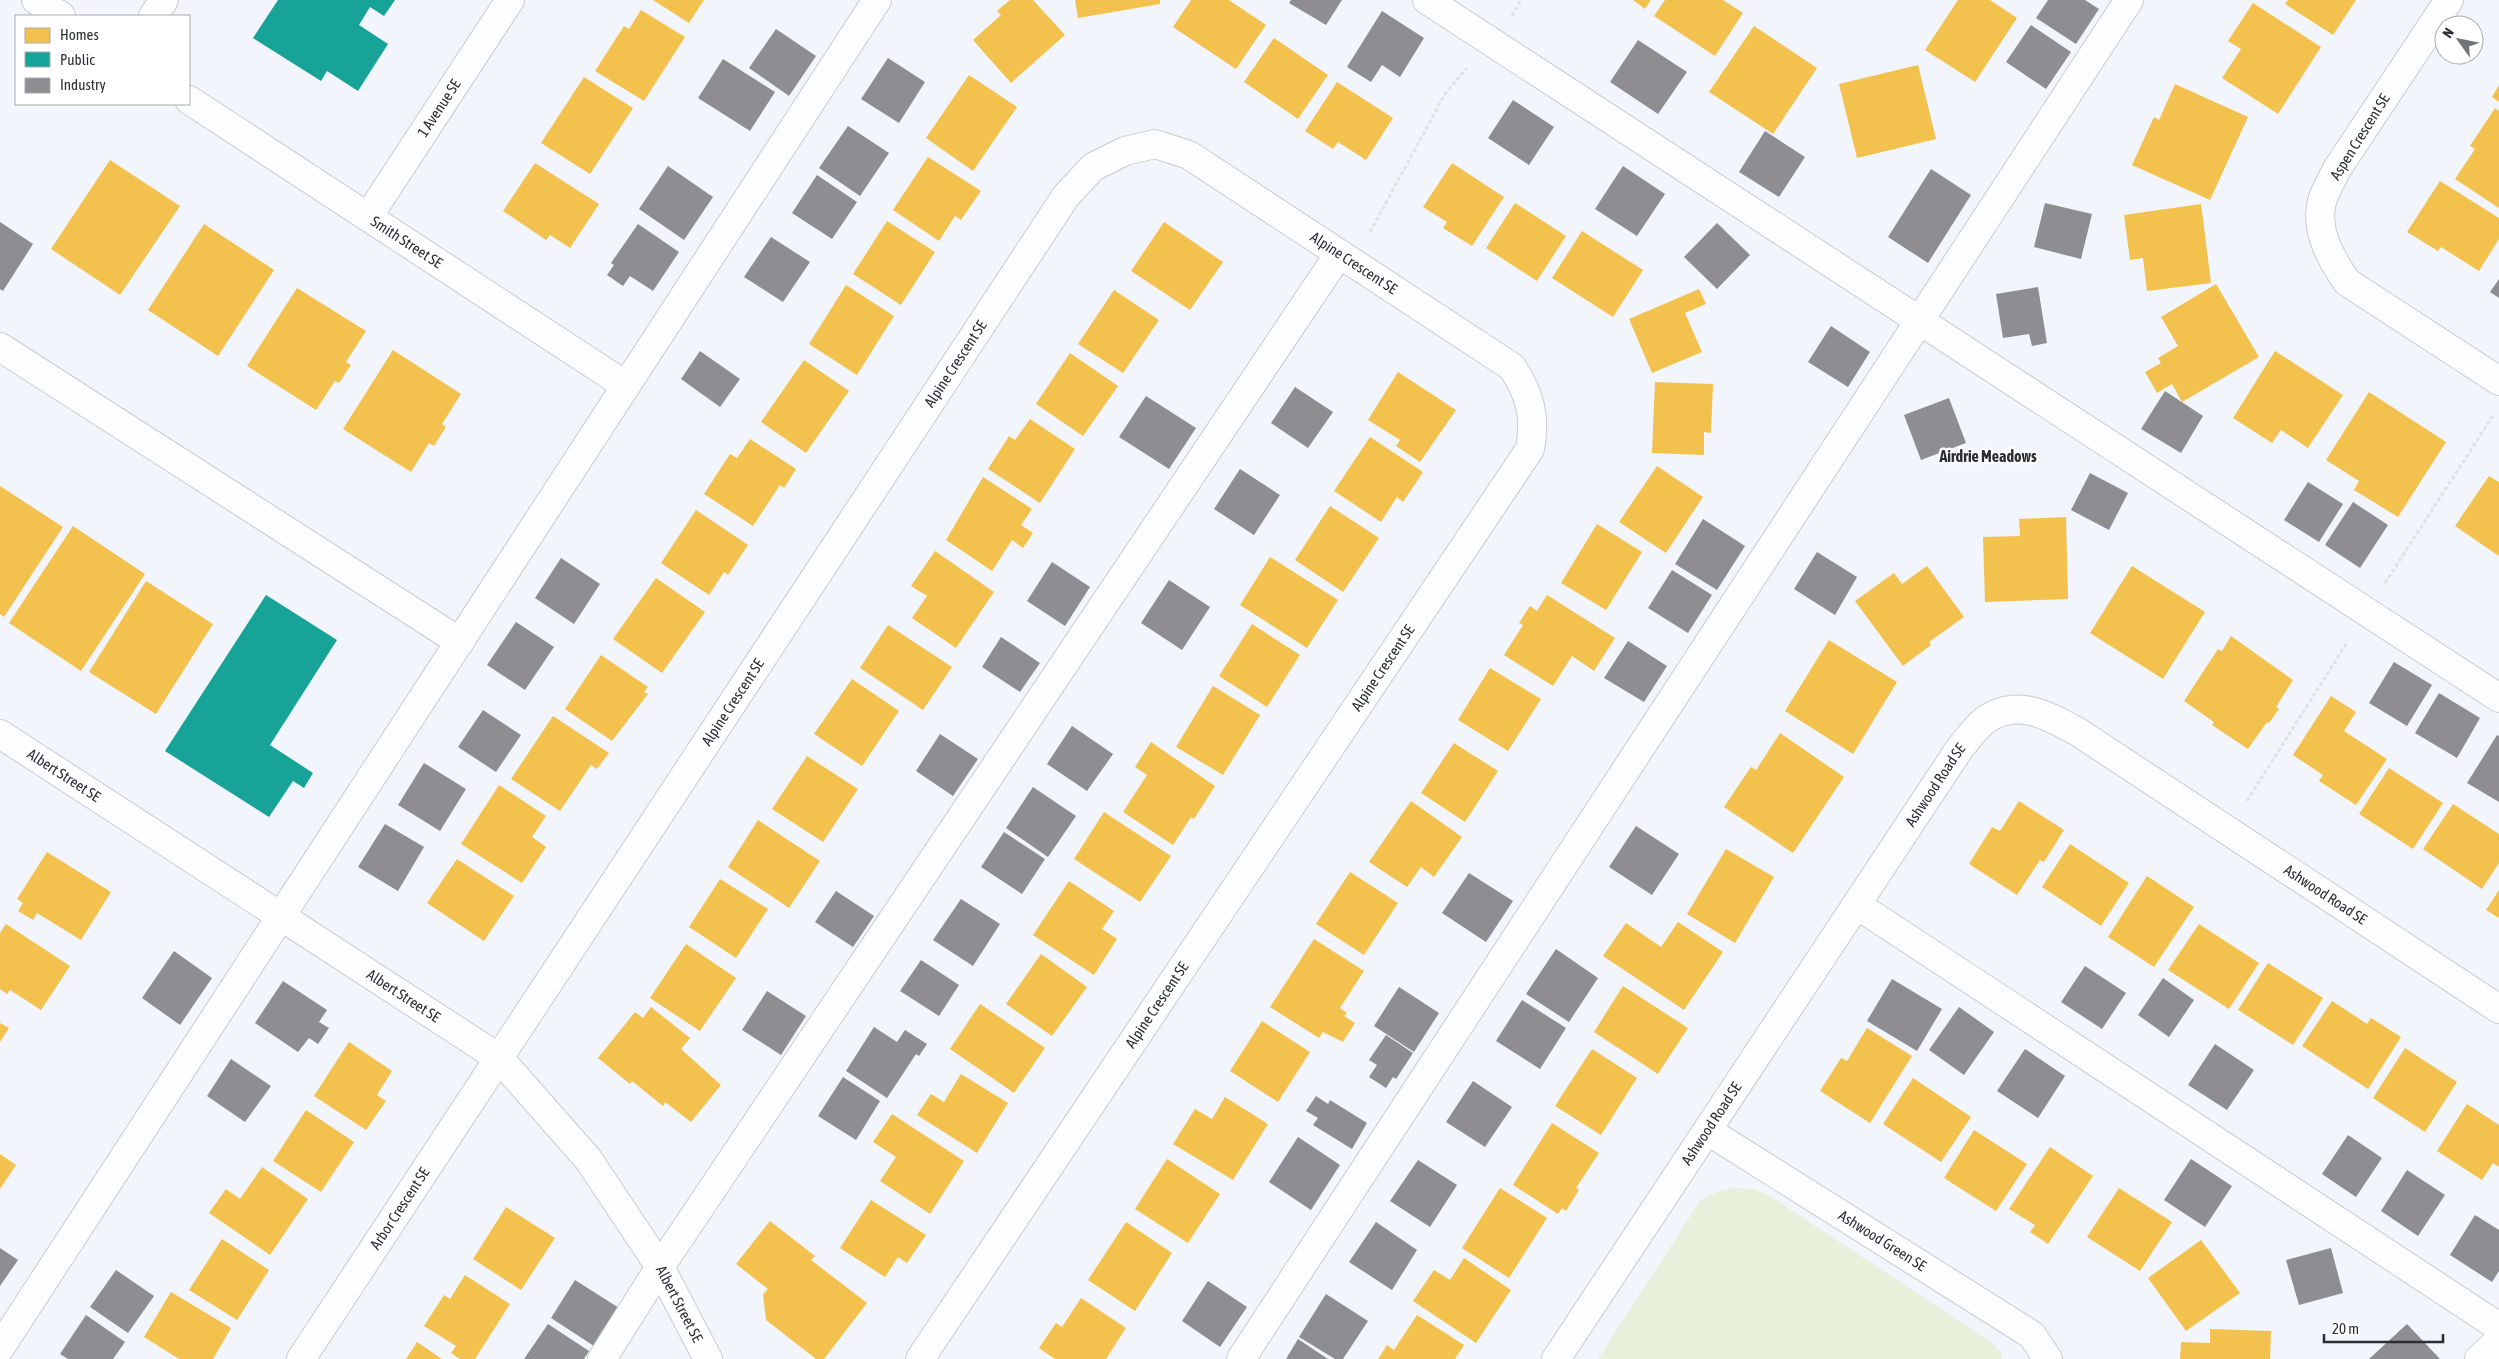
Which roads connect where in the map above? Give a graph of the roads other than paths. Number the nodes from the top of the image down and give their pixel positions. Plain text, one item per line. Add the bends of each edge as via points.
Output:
1 (36, 0) edge
2 (164, 0) edge
3 (510, 0) edge
4 (877, 0) edge
5 (1427, 0) edge
6 (2129, 0) edge
7 (2449, 0) edge
8 (59, 15) edge
9 (154, 15) edge
10 (190, 101) edge
11 (368, 217) junction
12 (1346, 258) junction
13 (1920, 323) junction
14 (0, 348) edge
15 (2499, 381) edge
16 (625, 385) junction
17 (460, 642) junction
18 (2499, 698) edge
19 (3, 744) edge
20 (1857, 905) junction
21 (281, 917) junction
22 (2499, 1009) edge
23 (499, 1058) junction
24 (1708, 1131) junction
25 (660, 1268) junction
26 (2499, 1327) edge
27 (2499, 1340) edge
28 (0, 1348) edge
29 (301, 1359) edge
30 (602, 1359) edge
31 (708, 1359) edge
32 (920, 1359) edge
33 (1241, 1359) edge
34 (1556, 1359) edge
35 (2048, 1359) edge
36 (2479, 1359) edge

1 - 8 street
2 - 9 street
3 - 11 street, 1 Avenue SE
4 - 16 street
5 - 13 street
6 - 13 street
7 - 15 street, Aspen Crescent SE via 2337,169 2323,199 2321,226 2331,258 2347,282
10 - 11 street, Smith Street SE
11 - 16 street, Smith Street SE
12 - 23 street, Alpine Crescent SE via 1190,155 1156,144 1125,151 1093,167 1066,196
12 - 25 street
12 - 32 street, Alpine Crescent SE via 1512,367 1525,386 1532,407 1534,428 1530,449
13 - 18 street
13 - 33 street
14 - 17 street
16 - 17 street
17 - 21 street
19 - 21 street, Albert Street SE
20 - 22 street, Ashwood Road SE via 1960,748 1984,721 2015,707 2047,714 2078,732
20 - 24 street, Ashwood Road SE
20 - 26 street
21 - 23 street, Albert Street SE
21 - 28 street
23 - 25 street, Albert Street SE via 588,1158
23 - 29 street, Arbor Crescent SE
24 - 34 street, Ashwood Road SE
24 - 35 street, Ashwood Green SE via 2032,1335
25 - 30 street
25 - 31 street, Albert Street SE
27 - 36 street

